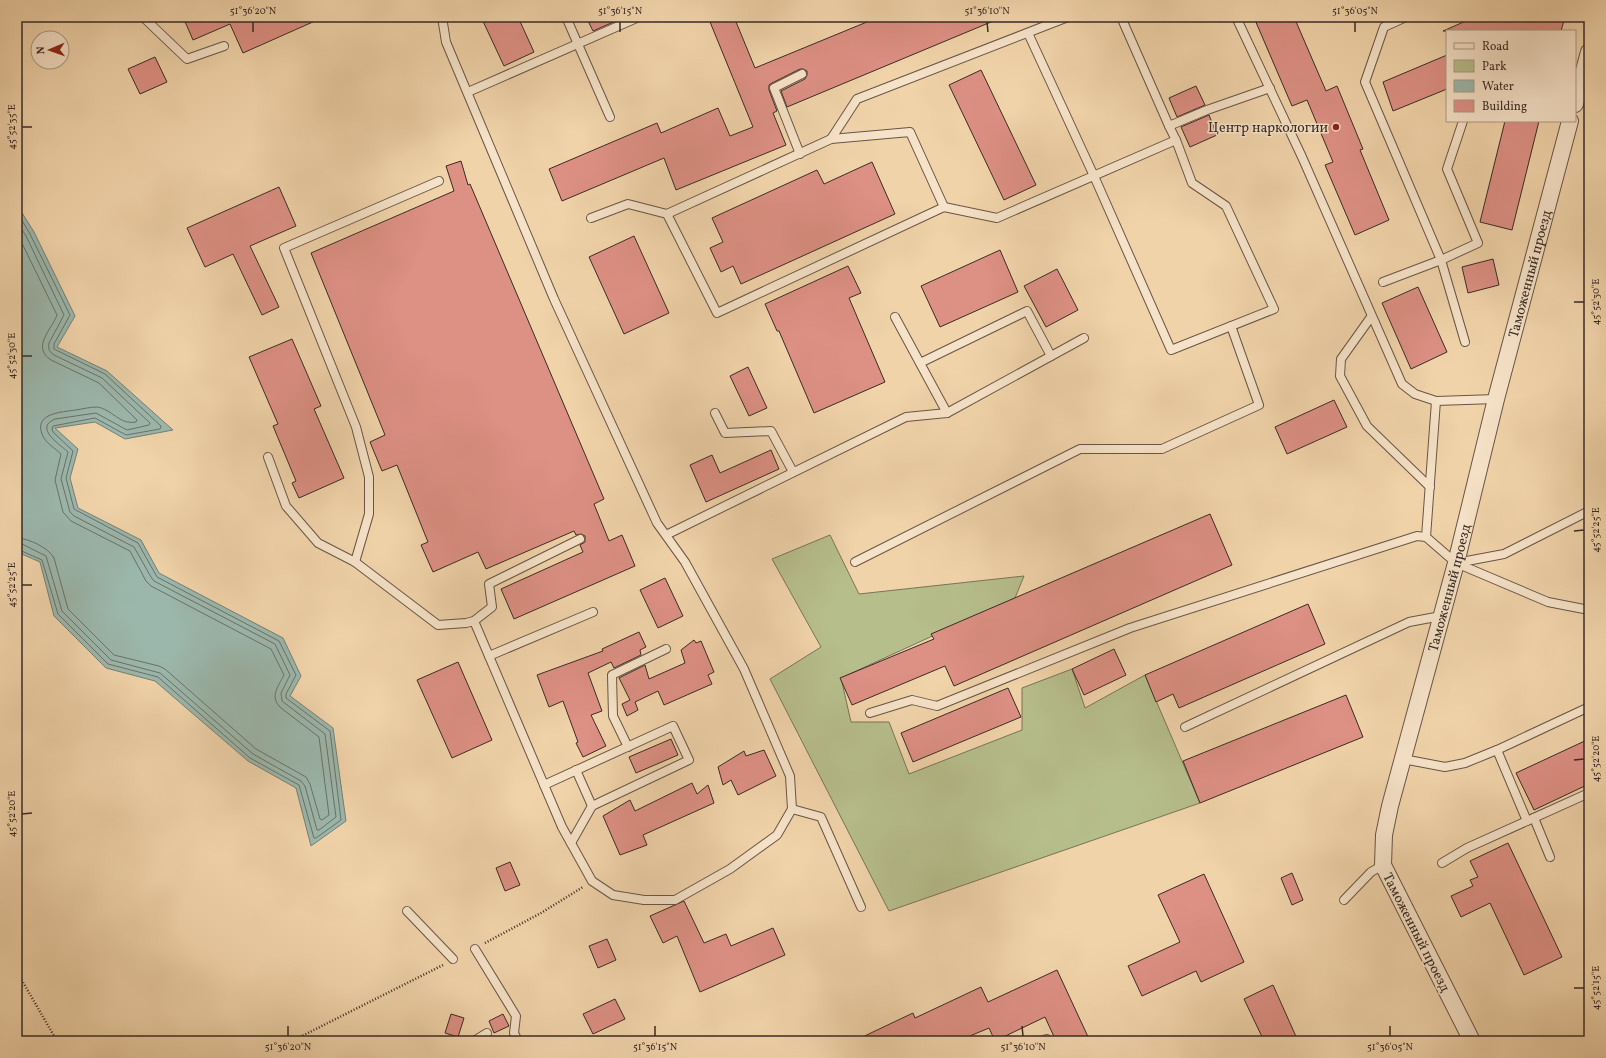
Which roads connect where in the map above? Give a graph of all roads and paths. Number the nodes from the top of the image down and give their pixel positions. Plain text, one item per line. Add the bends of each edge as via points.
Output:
1 (143, 17) edge
2 (442, 17) edge
3 (566, 17) edge
4 (639, 17) edge
5 (1068, 17) edge
6 (1121, 17) edge
7 (1236, 17) edge
8 (1406, 17) edge
9 (1028, 33) junction
10 (578, 44) junction
11 (224, 46) dead end
12 (1589, 52) edge
13 (802, 74) dead end
14 (1270, 88) junction
15 (468, 92) junction
16 (1576, 100) edge
17 (610, 117) dead end
18 (1463, 122) edge
19 (1570, 122) edge
20 (1169, 126) junction
21 (831, 139) junction
22 (1176, 140) junction
23 (800, 154) junction
24 (1094, 176) junction
25 (439, 181) dead end
26 (944, 207) junction
27 (667, 214) junction
28 (591, 218) dead end
29 (1441, 260) junction
30 (1384, 282) dead end
31 (895, 317) dead end
32 (1372, 317) junction
33 (1231, 326) junction
34 (1084, 338) dead end
35 (1465, 342) dead end
36 (1051, 356) junction
37 (920, 363) junction
38 (1496, 399) junction
39 (1436, 401) junction
40 (715, 413) dead end
41 (946, 413) junction
42 (268, 456) dead end
43 (793, 472) junction
44 (1430, 487) junction
45 (1589, 511) edge
46 (666, 535) junction
47 (1426, 537) junction
48 (580, 539) dead end
49 (355, 562) junction
50 (855, 562) dead end
51 (1456, 563) junction
52 (1589, 610) edge
53 (593, 612) dead end
54 (1441, 616) junction
55 (474, 621) junction
56 (666, 649) dead end
57 (489, 656) junction
58 (1589, 707) edge
59 (870, 713) dead end
60 (1185, 727) dead end
61 (628, 747) junction
62 (1497, 750) junction
63 (1403, 759) junction
64 (576, 770) junction
65 (544, 785) junction
66 (1589, 793) edge
67 (592, 806) junction
68 (792, 809) junction
69 (1530, 819) junction
70 (571, 843) junction
71 (1550, 857) dead end
72 (1442, 863) dead end
73 (1383, 865) junction
74 (1344, 900) dead end
75 (861, 907) dead end
76 (407, 912) dead end
77 (475, 949) dead end
78 (453, 959) dead end
79 (17, 972) edge
80 (487, 1033) dead end
81 (57, 1041) edge
82 (474, 1041) edge
83 (518, 1041) edge
84 (1041, 1041) edge
85 (1048, 1041) edge
86 (1472, 1041) edge

1 - 11 lane via 187,59
2 - 15 lane via 446,42
3 - 10 lane
4 - 10 lane
5 - 9 lane
6 - 20 lane
7 - 14 lane
8 - 29 lane via 1384,27 1365,82
9 - 21 lane via 857,99
9 - 24 lane
10 - 15 lane
10 - 17 lane
12 - 16 street
13 - 23 lane via 774,88
14 - 20 lane
14 - 32 lane
15 - 46 lane via 554,299 657,523
18 - 29 lane via 1447,169 1478,243
19 - 38 street, Таможенный проезд
20 - 22 lane
21 - 23 lane
21 - 26 lane via 910,132
22 - 24 lane
22 - 33 lane via 1192,183 1226,206 1274,309
23 - 27 lane
24 - 26 lane via 997,218
24 - 33 lane via 1170,350
25 - 49 lane via 284,248 356,427 369,477 369,514
26 - 27 lane via 717,313
27 - 28 lane via 628,204
29 - 30 lane
29 - 35 lane
31 - 37 lane
32 - 39 lane via 1402,384 1415,394
32 - 44 lane via 1341,359 1340,376 1367,426
33 - 50 lane via 1259,405 1162,449 1080,449
34 - 36 lane
36 - 37 lane via 1027,311
36 - 41 lane
37 - 41 lane
38 - 39 lane
38 - 51 street, Таможенный проезд
39 - 44 lane
40 - 43 lane via 725,434 771,431
41 - 43 lane via 906,417
42 - 49 lane via 286,506 318,543
43 - 46 lane
44 - 47 lane
45 - 51 lane via 1504,554
46 - 68 lane via 685,562 744,669 790,776
47 - 51 lane
47 - 59 lane via 1417,536 1130,628 937,706 912,700
48 - 55 lane via 489,584 492,607
49 - 55 lane via 438,625
51 - 52 lane via 1548,602
51 - 54 street, Таможенный проезд
53 - 57 lane
54 - 60 lane via 1409,622
54 - 63 street, Таможенный проезд
55 - 57 lane
56 - 61 lane via 612,675 613,716
57 - 65 lane
58 - 62 lane
61 - 64 lane
61 - 67 lane via 673,726 689,760
62 - 63 lane via 1445,767
62 - 69 lane
63 - 73 street, Таможенный проезд via 1384,835
64 - 65 lane
64 - 67 lane
65 - 70 lane
66 - 69 lane
67 - 70 lane
68 - 70 lane via 777,835 730,869 675,900 644,900 613,895 592,881
68 - 75 lane via 821,817
69 - 71 lane
69 - 72 lane via 1467,848
73 - 74 lane via 1371,872
73 - 86 street, Таможенный проезд
76 - 78 lane
77 - 83 lane via 516,1016 514,1033
79 - 81 path
80 - 82 lane
84 - 85 lane via 1047,1038

